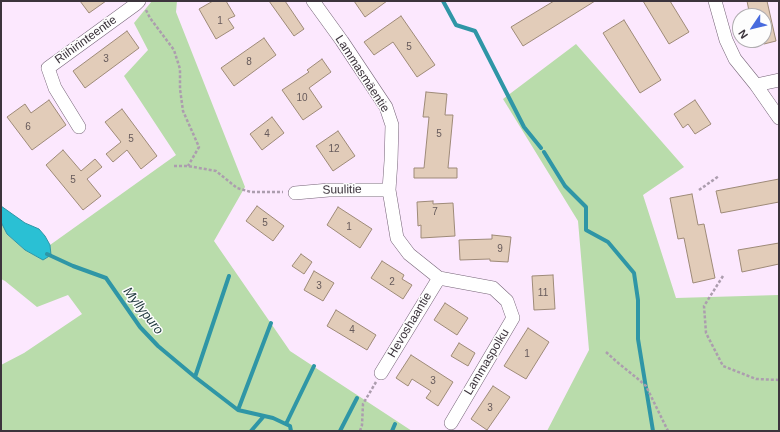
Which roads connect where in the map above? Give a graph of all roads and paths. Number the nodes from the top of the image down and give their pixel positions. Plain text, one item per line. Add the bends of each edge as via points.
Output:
1 (313, 1) edge
2 (715, 1) edge
3 (141, 4) edge
4 (779, 80) edge
5 (756, 85) junction
6 (779, 118) edge
7 (79, 127) dead end
8 (174, 166) dead end
9 (188, 166) junction
10 (719, 176) dead end
11 (389, 190) junction
12 (699, 190) dead end
13 (295, 193) joint
14 (723, 276) dead end
15 (439, 278) junction
16 (606, 352) dead end
17 (381, 373) joint
18 (779, 380) edge
19 (451, 423) dead end
20 (360, 431) edge
21 (668, 431) edge

1 - 11 street, Lammasmäentie via 386,107 392,125
2 - 5 street via 726,40 735,59
3 - 7 street, Riihirinteentie via 136,4 48,68 55,88
3 - 9 path via 174,50 180,70 183,111 199,147
4 - 5 street
5 - 6 street
8 - 9 path
9 - 13 path via 216,171 237,188 251,192
10 - 12 path
11 - 13 street, Suulitie
11 - 15 street, Lammasmäentie via 398,238 409,254
14 - 18 path via 704,306 706,333 723,366 756,379
15 - 17 street, Hevoshaantie
15 - 19 street, Lammaspolku via 493,288 507,301 512,318
16 - 21 path via 646,386
17 - 20 path via 363,404

